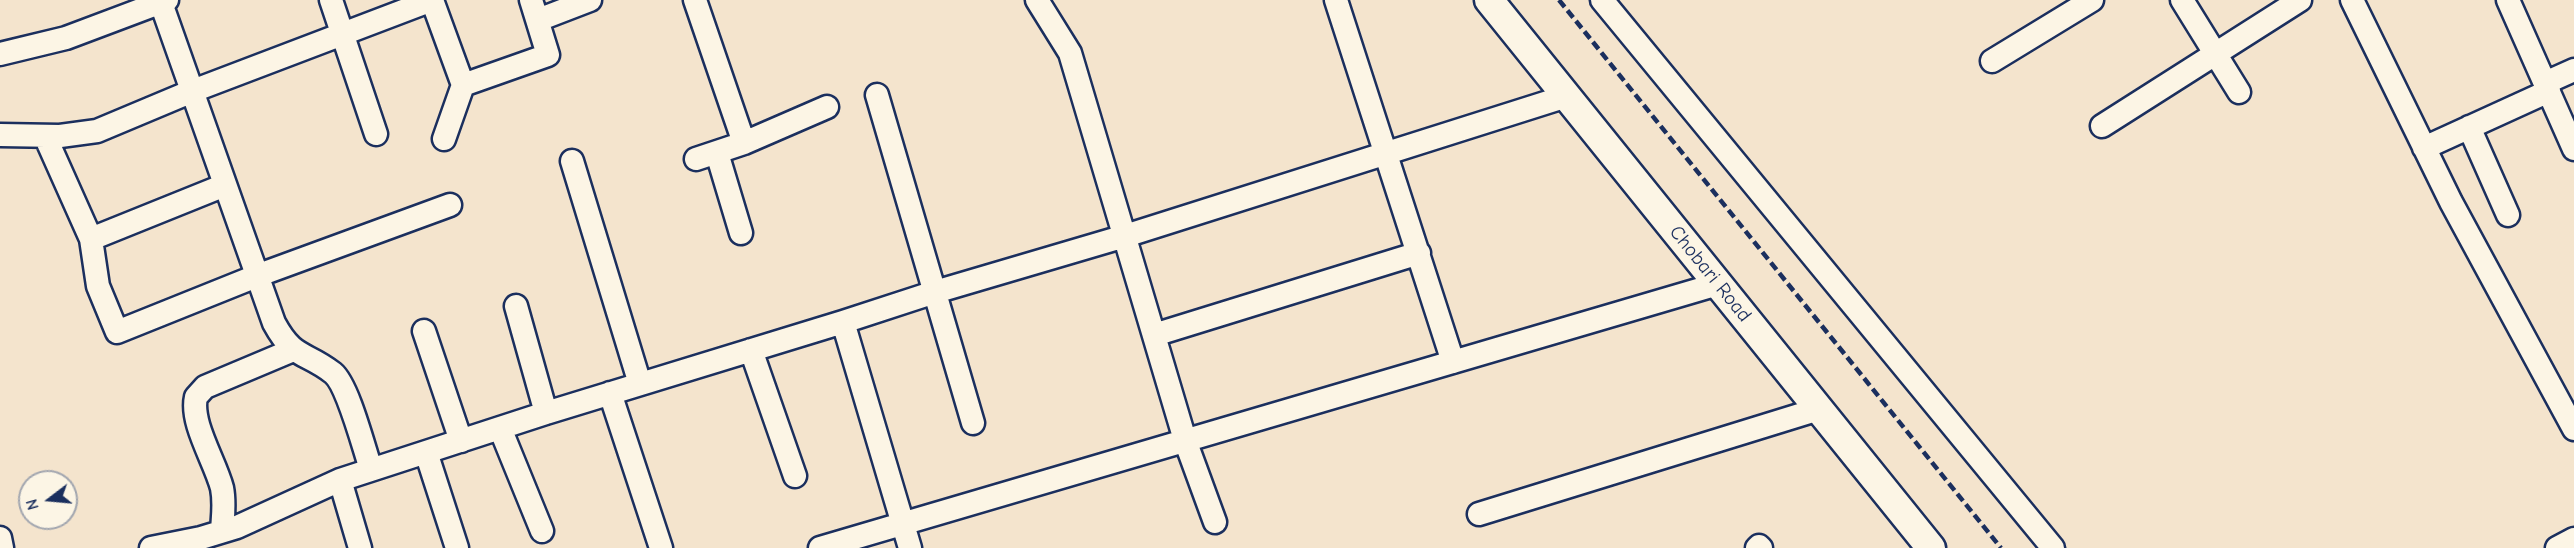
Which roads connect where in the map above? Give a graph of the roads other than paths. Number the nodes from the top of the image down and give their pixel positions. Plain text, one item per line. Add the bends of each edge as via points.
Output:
1 (331, 0) edge
2 (432, 0) edge
3 (590, 0) edge
4 (695, 0) edge
5 (1037, 0) edge
6 (1335, 0) edge
7 (1489, 0) edge
8 (1602, 0) edge
9 (2092, 0) edge
10 (2182, 0) edge
11 (2300, 0) edge
12 (2352, 0) edge
13 (2508, 0) edge
14 (162, 1) edge
15 (534, 10) edge
16 (344, 33) junction
17 (2215, 53) junction
18 (0, 54) edge
19 (1992, 61) dead end
20 (2574, 70) edge
21 (464, 85) junction
22 (2547, 87) junction
23 (190, 92) junction
24 (2239, 92) dead end
25 (876, 95) dead end
26 (1567, 96) junction
27 (827, 107) dead end
28 (2102, 126) dead end
29 (2469, 127) junction
30 (376, 134) dead end
31 (0, 135) edge
32 (45, 136) junction
33 (444, 139) dead end
34 (744, 143) junction
35 (2424, 148) junction
36 (2574, 148) edge
37 (1387, 154) junction
38 (572, 161) dead end
39 (225, 185) junction
40 (450, 205) dead end
41 (2508, 215) dead end
42 (741, 233) dead end
43 (1125, 236) junction
44 (91, 239) junction
45 (1419, 253) junction
46 (259, 275) junction
47 (1718, 284) junction
48 (935, 292) junction
49 (516, 306) dead end
50 (843, 322) junction
51 (424, 332) dead end
52 (1154, 335) junction
53 (752, 350) junction
54 (297, 353) junction
55 (1453, 362) junction
56 (640, 384) junction
57 (610, 393) junction
58 (1819, 409) junction
59 (546, 413) junction
60 (973, 423) dead end
61 (500, 428) junction
62 (2574, 429) edge
63 (1185, 440) junction
64 (461, 441) junction
65 (426, 452) junction
66 (371, 469) junction
67 (795, 476) dead end
68 (340, 480) junction
69 (1479, 514) dead end
70 (1215, 522) dead end
71 (903, 523) junction
72 (230, 529) junction
73 (542, 531) dead end
74 (0, 538) edge
75 (2574, 539) edge
76 (2, 548) edge
77 (151, 548) edge
78 (360, 548) edge
79 (457, 548) edge
80 (661, 548) edge
81 (820, 548) edge
82 (910, 548) edge
83 (1931, 548) edge
84 (2053, 548) edge
85 (2557, 548) edge

1 - 16 street
2 - 16 street
2 - 21 street
3 - 15 street
4 - 34 street
5 - 43 street via 1070,53
6 - 37 street
7 - 26 street, Chobari Road
8 - 84 street
9 - 19 street
10 - 17 street
11 - 17 street
12 - 35 street
13 - 22 street
14 - 18 street via 66,38
14 - 23 street
15 - 21 street via 548,56
16 - 23 street
16 - 30 street
17 - 24 street
17 - 28 street
20 - 22 street
21 - 33 street
22 - 29 street
22 - 36 street
23 - 32 street via 97,131
23 - 39 street
25 - 48 street
26 - 37 street
26 - 47 street, Chobari Road
27 - 34 street
29 - 35 street
29 - 41 street
31 - 32 street
32 - 44 street
34 - 42 street via 706,156
35 - 62 street
37 - 43 street
37 - 45 street
38 - 56 street
39 - 44 street
39 - 46 street
40 - 46 street
43 - 48 street
43 - 52 street
44 - 46 street via 98,286 117,332
45 - 52 street
45 - 55 street
46 - 54 street via 274,323
47 - 55 street
47 - 58 street, Chobari Road
48 - 50 street
48 - 60 street
49 - 59 street
50 - 53 street
50 - 71 street
51 - 64 street
52 - 63 street
53 - 56 street
53 - 67 street
54 - 66 street via 334,374 345,390
54 - 72 street via 206,387 196,397 196,418 221,486
55 - 63 street
56 - 57 street
57 - 59 street
57 - 80 street
58 - 69 street
58 - 83 street, Chobari Road
59 - 61 street
61 - 64 street
61 - 73 street
63 - 70 street
63 - 71 street
64 - 65 street
65 - 66 street
65 - 79 street
66 - 68 street
68 - 72 street
68 - 78 street
71 - 81 street
71 - 82 street
72 - 77 street
74 - 76 street
75 - 85 street

